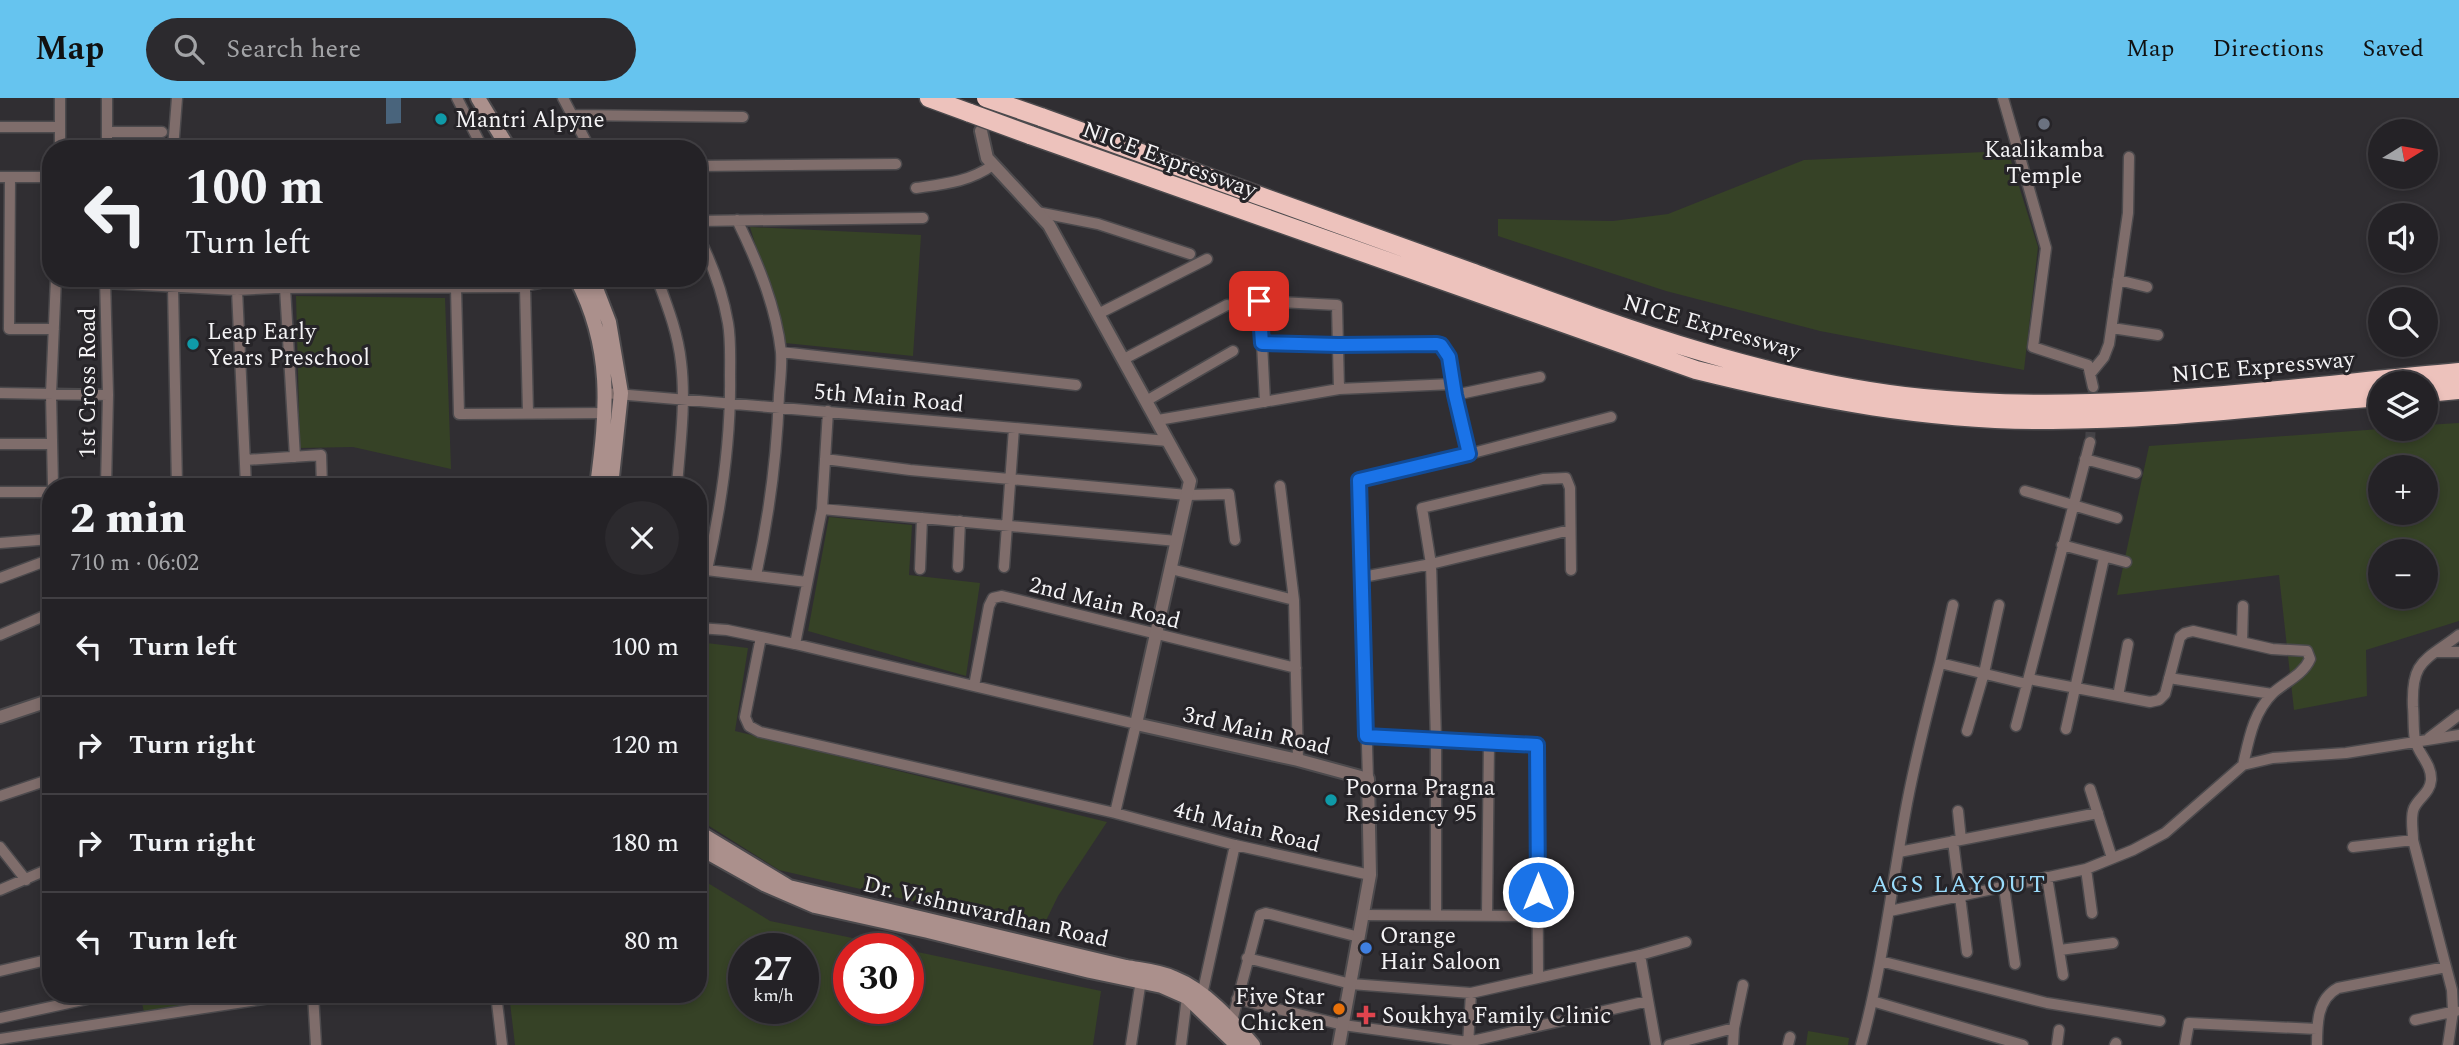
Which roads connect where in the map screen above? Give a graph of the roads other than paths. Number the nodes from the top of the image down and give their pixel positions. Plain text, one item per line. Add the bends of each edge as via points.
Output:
1 (60, 98) edge
2 (107, 98) edge
3 (177, 98) edge
4 (457, 98) edge
5 (478, 98) edge
6 (563, 98) edge
7 (929, 98) edge
8 (986, 98) edge
9 (2003, 98) edge
10 (572, 115) junction
11 (743, 117) dead end
12 (0, 127) edge
13 (60, 127) junction
14 (981, 131) dead end
15 (108, 132) junction
16 (162, 132) dead end
17 (60, 140) edge
18 (108, 140) edge
19 (174, 140) edge
20 (479, 140) edge
21 (504, 140) edge
22 (585, 140) edge
23 (2129, 157) dead end
24 (896, 164) dead end
25 (993, 165) junction
26 (707, 166) edge
27 (5, 177) edge
28 (42, 177) edge
29 (916, 188) dead end
30 (1037, 212) junction
31 (923, 218) dead end
32 (737, 220) junction
33 (707, 221) edge
34 (5, 226) edge
35 (1190, 254) dead end
36 (707, 259) edge
37 (1207, 259) dead end
38 (5, 279) edge
39 (1258, 279) dead end
40 (2118, 280) junction
41 (56, 287) edge
42 (105, 287) edge
43 (173, 287) joint
44 (490, 287) edge
45 (525, 287) edge
46 (581, 287) edge
47 (596, 287) edge
48 (660, 287) edge
49 (2147, 287) dead end
50 (285, 288) junction
51 (456, 288) junction
52 (237, 290) junction
53 (1259, 301) junction
54 (1227, 305) dead end
55 (1098, 314) junction
56 (2112, 328) junction
57 (4, 329) edge
58 (54, 329) junction
59 (2158, 335) dead end
60 (1262, 343) junction
61 (1338, 345) junction
62 (1233, 351) dead end
63 (781, 352) junction
64 (1124, 359) junction
65 (2459, 372) edge
66 (2090, 374) junction
67 (1540, 377) dead end
68 (1076, 385) dead end
69 (2093, 387) tunnel mouth
70 (1339, 389) junction
71 (1454, 389) junction
72 (2459, 390) edge
73 (2438, 392) edge
74 (0, 393) edge
75 (606, 393) junction
76 (621, 393) junction
77 (51, 394) junction
78 (2311, 394) junction
79 (108, 396) junction
80 (2368, 396) edge
81 (683, 400) junction
82 (1146, 401) junction
83 (1265, 402) junction
84 (731, 403) junction
85 (779, 407) junction
86 (828, 411) junction
87 (528, 413) junction
88 (606, 413) junction
89 (1611, 417) dead end
90 (1158, 421) junction
91 (1014, 428) junction
92 (1168, 441) junction
93 (2090, 442) tunnel mouth
94 (0, 444) edge
95 (52, 444) junction
96 (1469, 454) junction
97 (295, 457) junction
98 (825, 459) junction
99 (2085, 459) junction
100 (245, 460) junction
101 (2136, 473) dead end
102 (52, 478) edge
103 (106, 478) edge
104 (177, 478) edge
105 (246, 478) edge
106 (322, 478) edge
107 (598, 478) edge
108 (612, 478) edge
109 (678, 478) edge
110 (1010, 479) junction
111 (1280, 486) dead end
112 (2025, 491) dead end
113 (0, 492) edge
114 (42, 492) edge
115 (1187, 495) junction
116 (2073, 505) junction
117 (822, 509) junction
118 (922, 518) junction
119 (2117, 518) dead end
120 (960, 522) junction
121 (1007, 526) junction
122 (1570, 530) junction
123 (42, 540) edge
124 (1236, 540) dead end
125 (1177, 541) junction
126 (0, 543) edge
127 (2062, 545) junction
128 (707, 557) edge
129 (2104, 558) junction
130 (42, 562) edge
131 (2126, 562) dead end
132 (1431, 564) junction
133 (958, 567) dead end
134 (1004, 567) dead end
135 (920, 569) dead end
136 (1171, 569) junction
137 (707, 570) edge
138 (1571, 570) dead end
139 (755, 575) junction
140 (1363, 577) junction
141 (0, 578) edge
142 (807, 582) junction
143 (1294, 600) junction
144 (1953, 605) dead end
145 (1999, 605) dead end
146 (2243, 606) dead end
147 (42, 617) edge
148 (707, 629) edge
149 (1157, 634) junction
150 (0, 635) edge
151 (2459, 635) edge
152 (761, 637) junction
153 (2242, 642) junction
154 (796, 644) junction
155 (2128, 644) dead end
156 (2436, 652) junction
157 (2459, 652) edge
158 (1940, 663) junction
159 (1296, 668) junction
160 (1984, 673) junction
161 (2169, 678) junction
162 (2028, 681) junction
163 (974, 686) junction
164 (2075, 688) junction
165 (2273, 694) junction
166 (2118, 696) junction
167 (42, 702) edge
168 (2459, 715) edge
169 (0, 717) edge
170 (1136, 724) junction
171 (2015, 726) dead end
172 (2066, 729) dead end
173 (1967, 731) dead end
174 (1366, 736) junction
175 (2459, 736) edge
176 (1436, 740) junction
177 (2421, 740) junction
178 (1489, 742) junction
179 (1298, 760) junction
180 (2243, 765) junction
181 (1368, 779) junction
182 (42, 782) edge
183 (2090, 789) dead end
184 (0, 796) edge
185 (1958, 811) dead end
186 (1115, 813) junction
187 (2098, 813) junction
188 (707, 837) edge
189 (1957, 840) junction
190 (2413, 840) junction
191 (1235, 845) junction
192 (2353, 847) dead end
193 (0, 848) edge
194 (707, 851) edge
195 (1899, 852) junction
196 (2112, 858) junction
197 (2086, 869) junction
198 (42, 872) edge
199 (1370, 874) junction
200 (2047, 877) junction
201 (26, 880) junction
202 (2004, 887) junction
203 (0, 890) edge
204 (1961, 896) junction
205 (1890, 911) junction
206 (2092, 914) dead end
207 (1363, 915) junction
208 (1436, 915) junction
209 (1486, 916) junction
210 (1538, 916) junction
211 (1359, 937) junction
212 (1686, 942) dead end
213 (2113, 943) dead end
214 (2060, 950) junction
215 (1967, 952) dead end
216 (1640, 955) junction
217 (1247, 958) junction
218 (42, 961) edge
219 (1880, 961) junction
220 (2015, 964) dead end
221 (2446, 967) junction
222 (0, 971) edge
223 (2063, 975) dead end
224 (1538, 978) junction
225 (1141, 980) junction
226 (1350, 984) junction
227 (1743, 985) dead end
228 (1471, 993) junction
229 (1202, 995) junction
230 (1187, 997) junction
231 (1237, 999) junction
232 (1648, 1001) junction
233 (1872, 1001) junction
234 (69, 1003) edge
235 (237, 1003) edge
236 (314, 1003) edge
237 (497, 1003) edge
238 (2456, 1011) edge
239 (0, 1018) edge
240 (2415, 1020) dead end
241 (2160, 1021) dead end
242 (1343, 1025) junction
243 (1734, 1028) junction
244 (2317, 1029) junction
245 (2060, 1030) dead end
246 (1230, 1034) edge
247 (0, 1039) edge
248 (1861, 1043) edge
249 (1468, 1044) edge
250 (316, 1045) edge
251 (502, 1045) edge
252 (1131, 1045) edge
253 (1181, 1045) edge
254 (1253, 1045) edge
255 (1339, 1045) edge
256 (1657, 1045) edge
257 (1669, 1045) edge
258 (1733, 1045) edge
259 (1873, 1045) edge
260 (2023, 1045) edge
261 (2057, 1045) edge
262 (2185, 1045) edge
263 (2317, 1045) edge
264 (2448, 1045) edge

1 - 13 street
2 - 15 street
3 - 19 street
4 - 20 street
5 - 21 main road
6 - 10 street
7 - 78 highway, NICE Expressway, bridge via 1683,365 1775,389 1911,412 2049,421 2185,415
8 - 78 highway, NICE Expressway, bridge via 1558,304 1701,353 1782,375 1925,398 2049,405
9 - 66 street via 2046,247 2033,347 2088,365
10 - 11 street
10 - 22 street
12 - 13 street
13 - 17 street
14 - 25 street
15 - 16 street
15 - 18 street
23 - 40 street via 2128,212
24 - 26 street
25 - 29 street via 977,176
25 - 30 street
27 - 28 street
27 - 34 street
30 - 35 street via 1098,224
30 - 55 street via 1049,225
31 - 32 street
32 - 33 street
32 - 63 street via 769,299
34 - 38 street
36 - 84 street via 729,324
37 - 55 street
38 - 57 street
39 - 53 street
40 - 49 street
40 - 56 street
41 - 58 street
42 - 79 street, 1st Cross Road
43 - 52 street
43 - 104 street
44 - 51 street
45 - 87 street
46 - 75 main road via 599,341
47 - 76 main road via 610,322
48 - 81 street via 675,330
50 - 51 street
50 - 52 street
50 - 97 street
51 - 87 street via 460,414
52 - 100 street
53 - 60 street
53 - 61 street via 1337,305
54 - 64 street
55 - 64 street
56 - 59 street
56 - 66 street via 2104,357
57 - 58 street
58 - 77 street
60 - 61 street
60 - 83 street
61 - 70 street
61 - 71 street via 1441,345 1449,357
62 - 82 street
63 - 68 street
63 - 85 street
64 - 82 street
65 - 78 highway, NICE Expressway
66 - 69 street
67 - 71 street
70 - 71 street
70 - 83 street
71 - 96 street
72 - 73 highway
74 - 77 street
75 - 76 street, 5th Main Road
75 - 88 main road
76 - 81 street, 5th Main Road
76 - 108 main road
77 - 79 street
77 - 95 street
78 - 80 highway, NICE Expressway
79 - 103 street, 1st Cross Road
81 - 84 street, 5th Main Road
81 - 109 street
82 - 90 street
83 - 90 street
84 - 85 street, 5th Main Road
84 - 128 street via 716,529
85 - 86 street, 5th Main Road
85 - 139 street via 765,534
86 - 91 street, 5th Main Road
86 - 98 street
87 - 88 street
88 - 107 main road
89 - 96 street
90 - 92 street
91 - 92 street, 5th Main Road
91 - 110 street
92 - 115 street via 1190,481
93 - 99 street
94 - 95 street
95 - 102 street
96 - 140 street via 1359,480
97 - 100 street
97 - 106 street via 321,455
98 - 110 street
98 - 117 street
99 - 101 street
99 - 116 street
100 - 105 street
110 - 115 street
110 - 121 street
111 - 143 street
112 - 116 street
113 - 114 street
115 - 124 street via 1229,494
115 - 125 street
116 - 119 street
116 - 127 street
117 - 118 street
117 - 142 street
118 - 120 street
118 - 135 street
120 - 121 street
120 - 133 street
121 - 125 street
121 - 134 street
122 - 132 street
122 - 132 street via 1566,478 1544,479 1422,508
122 - 138 street
123 - 126 street
125 - 136 street
127 - 129 street
127 - 162 street
129 - 131 street
129 - 164 street
130 - 141 street
132 - 140 street
132 - 176 street
136 - 143 street
136 - 149 street
137 - 139 street
139 - 142 street
140 - 174 street
142 - 154 street
143 - 159 street
144 - 158 street
145 - 160 street
146 - 153 street
147 - 150 street
148 - 152 street
149 - 159 street, 2nd Main Road
149 - 163 street, 2nd Main Road via 1002,596 993,598
149 - 170 street
151 - 156 street
152 - 154 street
152 - 186 street, 4th Main Road via 745,717 749,726 760,732
153 - 161 street via 2185,632
153 - 165 street via 2307,651 2306,667
154 - 163 street
155 - 166 street
156 - 157 street
156 - 177 street via 2413,676
158 - 160 street
158 - 195 street via 1916,756
159 - 179 street
160 - 162 street
160 - 173 street
161 - 165 street
161 - 166 street via 2159,700
162 - 164 street
162 - 171 street
163 - 170 street
164 - 166 street
164 - 172 street
165 - 180 street via 2252,727
167 - 169 street
168 - 177 street
170 - 179 street, 3rd Main Road
170 - 186 street
174 - 176 street
174 - 181 street
175 - 177 street
176 - 178 street
176 - 208 street
177 - 180 street
177 - 190 street via 2431,779 2414,808
178 - 209 street
178 - 210 street via 1537,745
179 - 181 street, 3rd Main Road
180 - 196 street via 2165,833
181 - 199 street
182 - 184 street
183 - 187 street
185 - 189 street
186 - 191 street, 4th Main Road
187 - 189 street
187 - 196 street
188 - 229 main road, Dr. Vishnuvardhan Road via 789,887 1159,972
189 - 195 street
189 - 204 street
190 - 192 street
190 - 221 street
191 - 199 street, 4th Main Road
191 - 229 street
193 - 201 street
194 - 225 main road, Dr. Vishnuvardhan Road via 815,906
195 - 205 street
196 - 197 street
197 - 200 street
197 - 206 street
198 - 201 street
199 - 207 street
200 - 202 street
200 - 214 street
201 - 203 street
202 - 204 street
202 - 220 street
204 - 205 street
204 - 215 street
205 - 219 street
207 - 208 street
207 - 211 street
208 - 209 street
209 - 210 street
210 - 224 street
211 - 217 street via 1266,913 1257,920
211 - 226 street
212 - 216 street
213 - 214 street
214 - 223 street
216 - 224 street
216 - 232 street
217 - 226 street
217 - 231 street
218 - 222 street
219 - 233 street
219 - 241 street via 2047,1003
221 - 238 street
221 - 244 street via 2338,988 2325,999
224 - 228 street
225 - 230 main road, Dr. Vishnuvardhan Road
225 - 252 street
226 - 228 street
226 - 242 street
227 - 243 street
228 - 249 street
229 - 246 main road, Dr. Vishnuvardhan Road
230 - 246 main road, Dr. Vishnuvardhan Road
230 - 253 street
231 - 242 street
231 - 246 street
232 - 249 street
232 - 256 street
233 - 248 street
233 - 260 street
234 - 239 street
235 - 247 street
236 - 250 street
237 - 251 street
238 - 240 street
238 - 264 street
242 - 249 street
242 - 255 street
243 - 257 street
243 - 258 street
244 - 262 street via 2189,1023
244 - 263 street
245 - 261 street
246 - 254 main road, Dr. Vishnuvardhan Road
248 - 259 street

